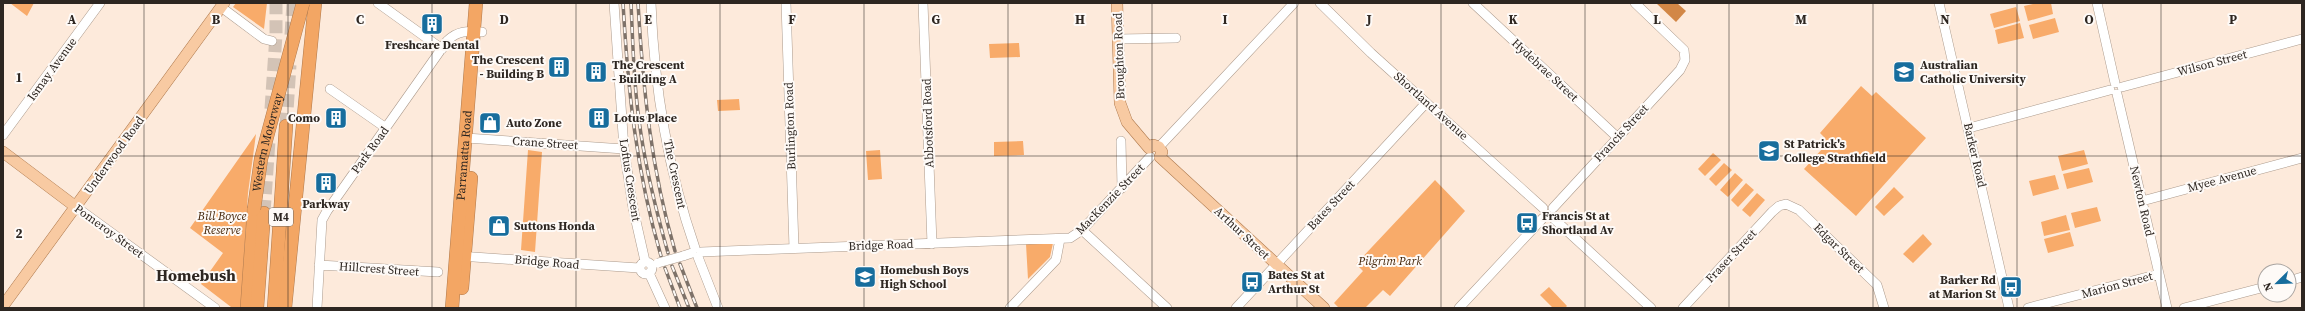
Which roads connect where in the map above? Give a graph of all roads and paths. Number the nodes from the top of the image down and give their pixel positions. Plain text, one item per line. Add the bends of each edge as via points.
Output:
1 (100, 3) edge
2 (303, 3) edge
3 (315, 3) edge
4 (378, 3) edge
5 (476, 3) edge
6 (484, 3) edge
7 (614, 3) edge
8 (651, 3) edge
9 (786, 3) edge
10 (923, 3) edge
11 (1117, 3) edge
12 (1294, 3) edge
13 (1320, 3) edge
14 (1473, 3) edge
15 (1635, 3) edge
16 (1939, 3) edge
17 (2097, 3) edge
18 (223, 5) edge
19 (478, 31) junction
20 (1176, 38) dead end
21 (1118, 39) junction
22 (2302, 39) edge
23 (272, 41) dead end
24 (442, 49) junction
25 (330, 88) dead end
26 (2116, 88) junction
27 (1426, 103) junction
28 (286, 126) tunnel mouth
29 (386, 128) junction
30 (1969, 128) junction
31 (3, 135) edge
32 (1617, 137) junction
33 (470, 139) junction
34 (1122, 141) dead end
35 (624, 149) junction
36 (3, 152) edge
37 (1154, 152) junction
38 (2302, 158) edge
39 (1122, 188) junction
40 (2142, 201) junction
41 (1779, 206) joint
42 (76, 207) junction
43 (1543, 208) junction
44 (1553, 208) junction
45 (259, 211) junction
46 (1544, 218) junction
47 (1553, 218) junction
48 (1082, 230) junction
49 (1060, 239) junction
50 (932, 244) junction
51 (794, 248) junction
52 (694, 253) junction
53 (460, 256) junction
54 (1276, 264) junction
55 (319, 265) junction
56 (649, 266) junction
57 (438, 272) dead end
58 (2159, 274) junction
59 (2257, 289) edge
60 (3, 306) edge
61 (216, 308) edge
62 (247, 308) edge
63 (257, 308) edge
64 (274, 308) edge
65 (285, 308) edge
66 (317, 308) edge
67 (452, 308) edge
68 (461, 308) edge
69 (666, 308) edge
70 (718, 308) edge
71 (1010, 308) edge
72 (1167, 308) edge
73 (1236, 308) edge
74 (1324, 308) edge
75 (1459, 308) edge
76 (1651, 308) edge
77 (1683, 308) edge
78 (1884, 308) edge
79 (2009, 308) edge
80 (2028, 308) edge
81 (2167, 308) edge
82 (2184, 308) edge

1 - 31 street, Ismay Avenue
2 - 45 highway, Western Motorway, bridge via 260,159
3 - 65 highway
4 - 24 street
5 - 19 highway, Parramatta Road
6 - 19 highway, Parramatta Road
7 - 35 street, Loftus Crescent
8 - 52 street, The Crescent via 655,68 672,168
9 - 51 street, Burlington Road
10 - 50 street, Abbotsford Road
11 - 21 main road, Broughton Road
12 - 37 street, MacKenzie Street
13 - 27 street, Shortland Avenue
14 - 32 street, Hydebrae Street
15 - 32 street, Francis Street via 1684,50 1686,56 1680,70
16 - 30 street, Barker Road
17 - 26 street, Newton Road
18 - 23 street via 264,39
18 - 42 main road, Underwood Road
19 - 24 street, Park Road via 464,30 452,36
19 - 33 highway, Parramatta Road
20 - 21 street
21 - 37 main road, Broughton Road via 1120,103 1127,122
22 - 26 street, Wilson Street
24 - 29 street, Park Road
25 - 29 street
26 - 30 street, Wilson Street
26 - 40 street, Newton Road
27 - 43 street, Shortland Avenue
27 - 54 street, Bates Street
28 - 64 highway, Western Motorway / M4
29 - 55 street, Park Road via 322,220
30 - 79 street, Barker Road
32 - 44 street, Francis Street
33 - 35 street, Crane Street
33 - 53 highway, Parramatta Road
34 - 39 street
35 - 56 street, Loftus Crescent via 633,208
36 - 42 main road, Pomeroy Street
37 - 39 street, MacKenzie Street
37 - 54 main road, Arthur Street
38 - 40 street, Myee Avenue
39 - 48 street, MacKenzie Street
40 - 58 street, Newton Road
41 - 77 street, Fraser Street
41 - 78 street, Edgar Street via 1789,204 1799,210 1866,274 1877,285
42 - 60 main road, Underwood Road
42 - 61 street, Pomeroy Street
43 - 44 street
43 - 46 street via 1541,212
44 - 47 street
45 - 62 highway, Western Motorway
45 - 63 highway, Western Motorway / M4
46 - 47 street
46 - 75 street
47 - 76 street
48 - 49 street, MacKenzie Street via 1074,237
48 - 72 street
49 - 50 street, Bridge Road
49 - 71 street, MacKenzie Street via 1056,260
50 - 51 street, Bridge Road
51 - 52 street, Bridge Road
52 - 56 street, Bridge Road, bridge
52 - 70 street, The Crescent
53 - 56 street, Bridge Road
53 - 67 highway, Parramatta Road
53 - 68 highway, Parramatta Road
54 - 73 street, Bates Street
54 - 74 main road, Arthur Street
55 - 57 street, Hillcrest Street
55 - 66 street, Park Road
56 - 69 street, Loftus Crescent
58 - 80 street, Marion Street
58 - 81 street, Newton Road
59 - 82 street

